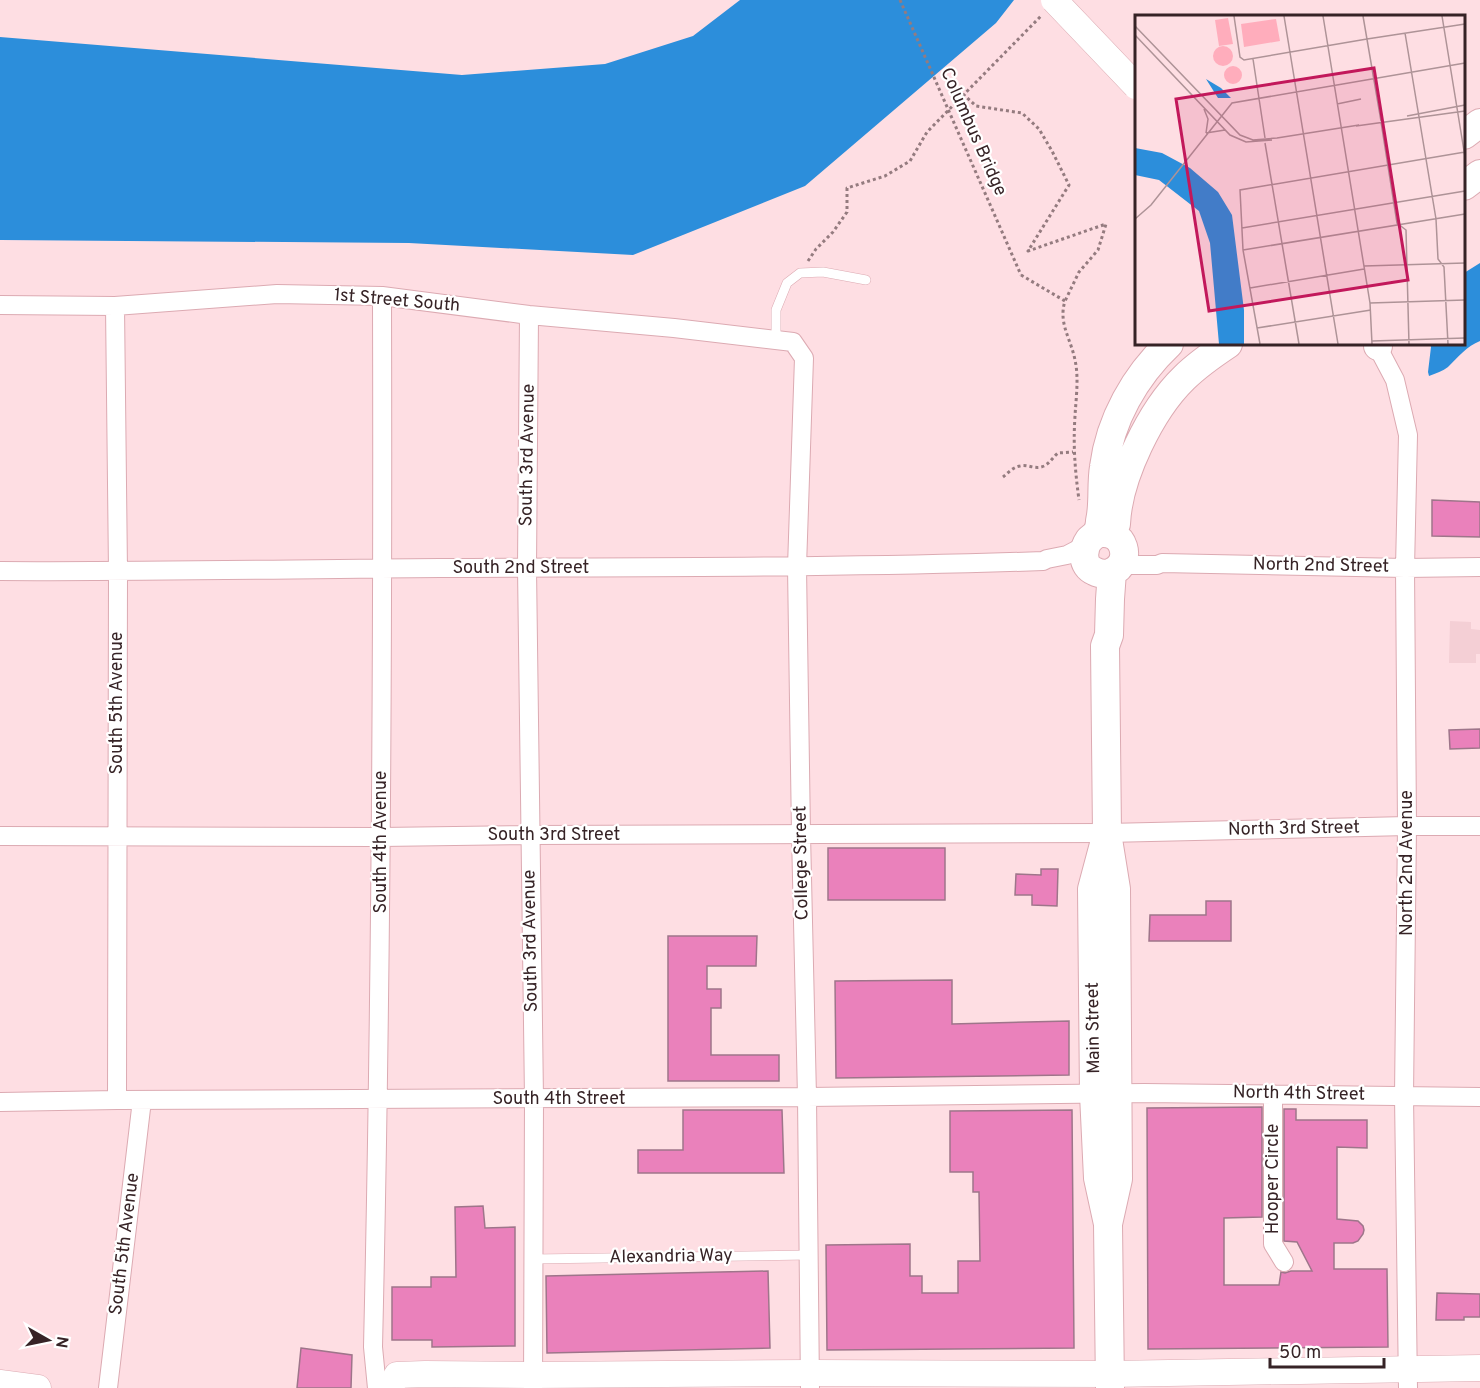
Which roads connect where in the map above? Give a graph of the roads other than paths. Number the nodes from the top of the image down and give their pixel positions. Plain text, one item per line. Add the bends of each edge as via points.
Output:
1 (1048, 8) edge
2 (1135, 84) edge
3 (1480, 123) edge
4 (1465, 134) edge
5 (1480, 174) edge
6 (1465, 185) edge
7 (866, 280) dead end
8 (382, 296) junction
9 (0, 304) edge
10 (115, 306) junction
11 (529, 315) junction
12 (785, 341) junction
13 (1168, 345) edge
14 (1227, 345) edge
15 (1378, 345) edge
16 (1104, 554) junction
17 (797, 567) junction
18 (1480, 567) edge
19 (527, 568) junction
20 (1405, 568) junction
21 (382, 569) junction
22 (0, 571) edge
23 (118, 572) junction
24 (1407, 826) junction
25 (1480, 826) edge
26 (1107, 833) junction
27 (801, 834) junction
28 (530, 835) junction
29 (0, 836) edge
30 (116, 836) junction
31 (381, 837) junction
32 (1107, 1094) junction
33 (1273, 1094) junction
34 (1404, 1096) junction
35 (807, 1097) junction
36 (1480, 1097) edge
37 (379, 1099) junction
38 (534, 1099) junction
39 (117, 1100) junction
40 (142, 1100) junction
41 (0, 1102) edge
42 (808, 1255) junction
43 (533, 1259) junction
44 (1284, 1262) dead end
45 (1480, 1368) edge
46 (1408, 1378) edge
47 (532, 1381) edge
48 (810, 1381) edge
49 (1110, 1381) edge
50 (0, 1383) edge
51 (38, 1388) edge
52 (108, 1388) edge
53 (376, 1388) edge
54 (390, 1388) edge

1 - 2 street, bridge
3 - 4 main road
5 - 6 main road
7 - 12 lane via 823,272 800,273 787,283 776,310
8 - 10 street, 1st Street South via 277,294
8 - 11 street, 1st Street South
8 - 21 street, South 4th Avenue
9 - 10 street, 1st Street South
10 - 23 street, South 5th Avenue
11 - 12 street, 1st Street South
11 - 19 street, South 3rd Avenue
12 - 17 street, College Street via 804,358
13 - 16 main road, Main Street via 1139,378 1119,414 1106,451 1100,522
14 - 16 main road, Main Street via 1184,378 1165,400 1137,448 1123,483
15 - 20 street, North 2nd Avenue via 1395,380 1408,435
16 - 17 street, South 2nd Street via 1067,555 1043,561
16 - 20 street, North 2nd Street via 1157,565
16 - 26 main road, Main Street via 1096,594 1099,635 1105,646
17 - 19 street, South 2nd Street
17 - 27 street, College Street
18 - 20 street, North 2nd Street
19 - 21 street, South 2nd Street
19 - 28 street, South 3rd Avenue
20 - 24 street, North 2nd Avenue
21 - 23 street, South 2nd Street
21 - 31 street, South 4th Avenue
22 - 23 street, South 2nd Street
23 - 30 street, South 5th Avenue
24 - 25 street, North 3rd Street
24 - 26 street, North 3rd Street
24 - 34 street, North 2nd Avenue
26 - 27 street, South 3rd Street
26 - 32 main road, Main Street via 1092,889
27 - 28 street, South 3rd Street
27 - 35 street, College Street
28 - 31 street, South 3rd Street
28 - 38 street, South 3rd Avenue
29 - 30 street, South 3rd Street
30 - 31 street, South 3rd Street
30 - 39 street, South 5th Avenue
31 - 37 street, South 4th Avenue
32 - 33 street, North 4th Street
32 - 35 street, South 4th Street
32 - 49 main road, Main Street via 1098,1178 1108,1224
33 - 34 street, North 4th Street
33 - 44 street, Hooper Circle via 1273,1244
34 - 36 street, North 4th Street
34 - 46 street, North 2nd Avenue
35 - 38 street, South 4th Street
35 - 42 street, College Street
37 - 38 street, South 4th Street
37 - 40 street, South 4th Street
37 - 53 street, South 4th Avenue
38 - 43 street, South 3rd Avenue
39 - 40 street, South 4th Street
39 - 41 street, South 4th Street
40 - 52 street, South 5th Avenue
42 - 43 lane, Alexandria Way
42 - 48 street, College Street
43 - 47 street, South 3rd Avenue
45 - 46 street
46 - 49 street
47 - 48 street
47 - 54 street via 425,1374 398,1376
48 - 49 street
50 - 51 street

